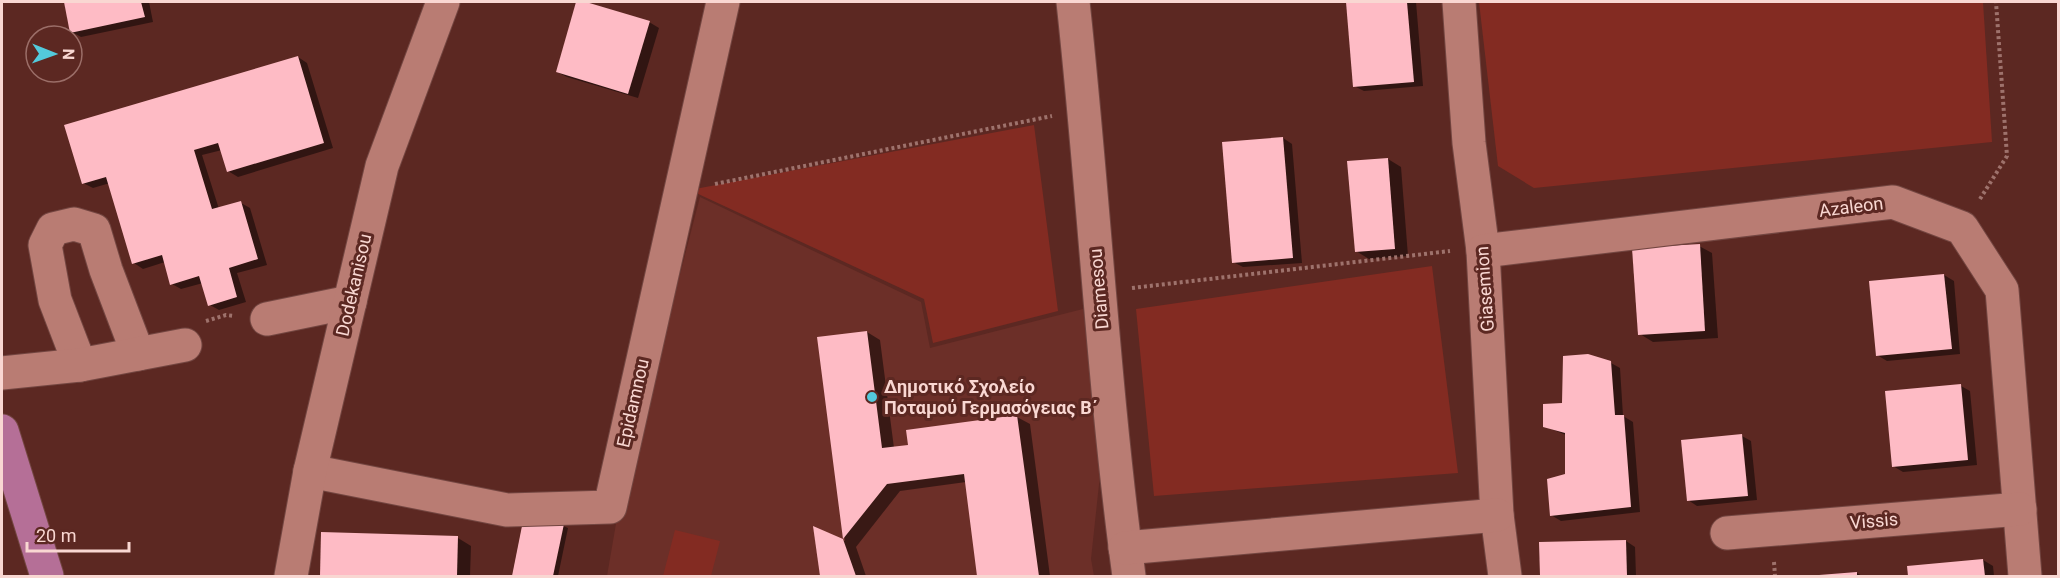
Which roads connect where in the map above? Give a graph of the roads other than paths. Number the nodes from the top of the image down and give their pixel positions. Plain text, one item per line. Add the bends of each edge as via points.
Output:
1 (443, 2) edge
2 (723, 2) edge
3 (1073, 2) edge
4 (1459, 2) edge
5 (1483, 249) junction
6 (350, 302) junction
7 (267, 319) road end
8 (185, 345) road end
9 (138, 354) junction
10 (80, 365) junction
11 (2, 373) edge
12 (2, 431) edge
13 (310, 471) junction
14 (2, 506) edge
15 (2020, 509) junction
16 (1497, 514) junction
17 (1727, 533) dead end
18 (1127, 562) edge
19 (23, 576) edge
20 (47, 576) edge
21 (291, 576) edge
22 (1505, 576) edge
23 (2025, 576) edge

1 - 6 street, Dodekanisou via 382,166
2 - 13 street, Epidamnou via 610,507 507,510
3 - 18 street, Diamesou
4 - 5 street, Giasemion via 1469,143
5 - 15 street, Azaleon via 1893,202 1962,228 2002,290
5 - 16 street, Giasemion
6 - 7 street
6 - 13 street, Dodekanisou
8 - 9 street
9 - 10 street
9 - 10 street via 93,230 74,224 53,229 45,246 55,300
10 - 11 street
12 - 20 main road
13 - 21 street, Dodekanisou
14 - 19 main road
15 - 17 street, Vissis
15 - 23 street
16 - 18 street
16 - 22 street, Giasemion

